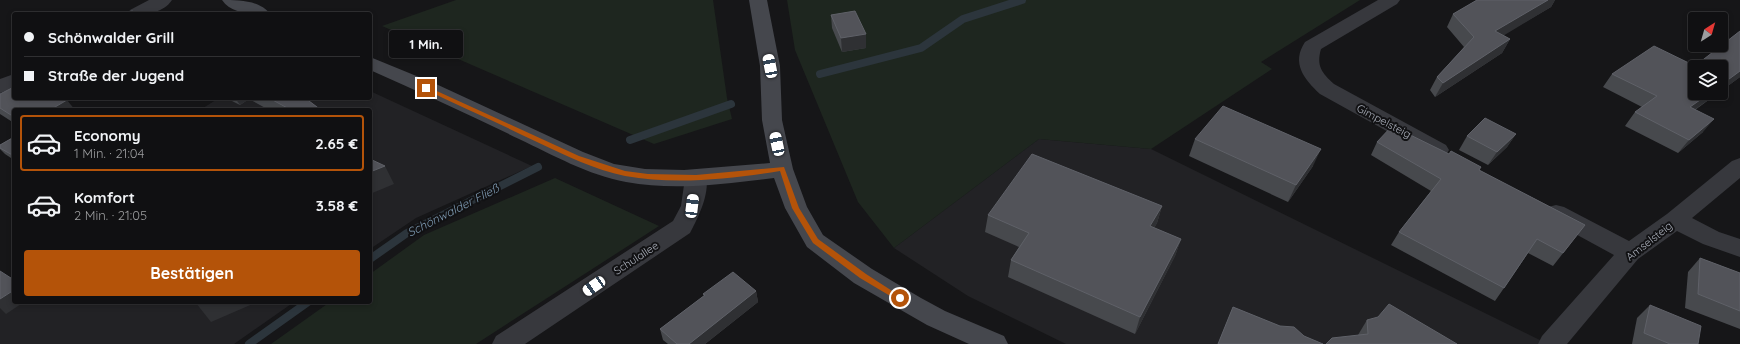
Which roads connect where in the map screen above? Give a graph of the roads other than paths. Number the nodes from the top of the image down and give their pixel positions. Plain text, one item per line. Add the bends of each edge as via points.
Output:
1 (163, 0) edge
2 (231, 0) edge
3 (758, 0) edge
4 (1391, 0) edge
5 (141, 12) edge
6 (257, 12) edge
7 (372, 64) edge
8 (12, 81) edge
9 (0, 87) edge
10 (1456, 159) edge
11 (1740, 166) edge
12 (782, 169) junction
13 (696, 178) junction
14 (1540, 204) edge
15 (1675, 220) junction
16 (1740, 248) edge
17 (1630, 253) junction
18 (505, 344) edge
19 (994, 344) edge
20 (1551, 344) edge

1 - 5 street
2 - 6 main road
3 - 12 main road via 770,66 772,120
4 - 10 street, Gimpelsteig via 1312,46 1307,59 1312,75 1327,89
7 - 13 main road via 576,157 624,174
8 - 9 street
11 - 15 street, Amselsteig
12 - 13 main road
12 - 19 main road via 796,208 816,241 863,276 936,318
13 - 18 street, Schulallee via 692,206 682,227
14 - 17 street
15 - 16 street via 1711,238
15 - 17 street, Amselsteig
17 - 20 street, Amselsteig

